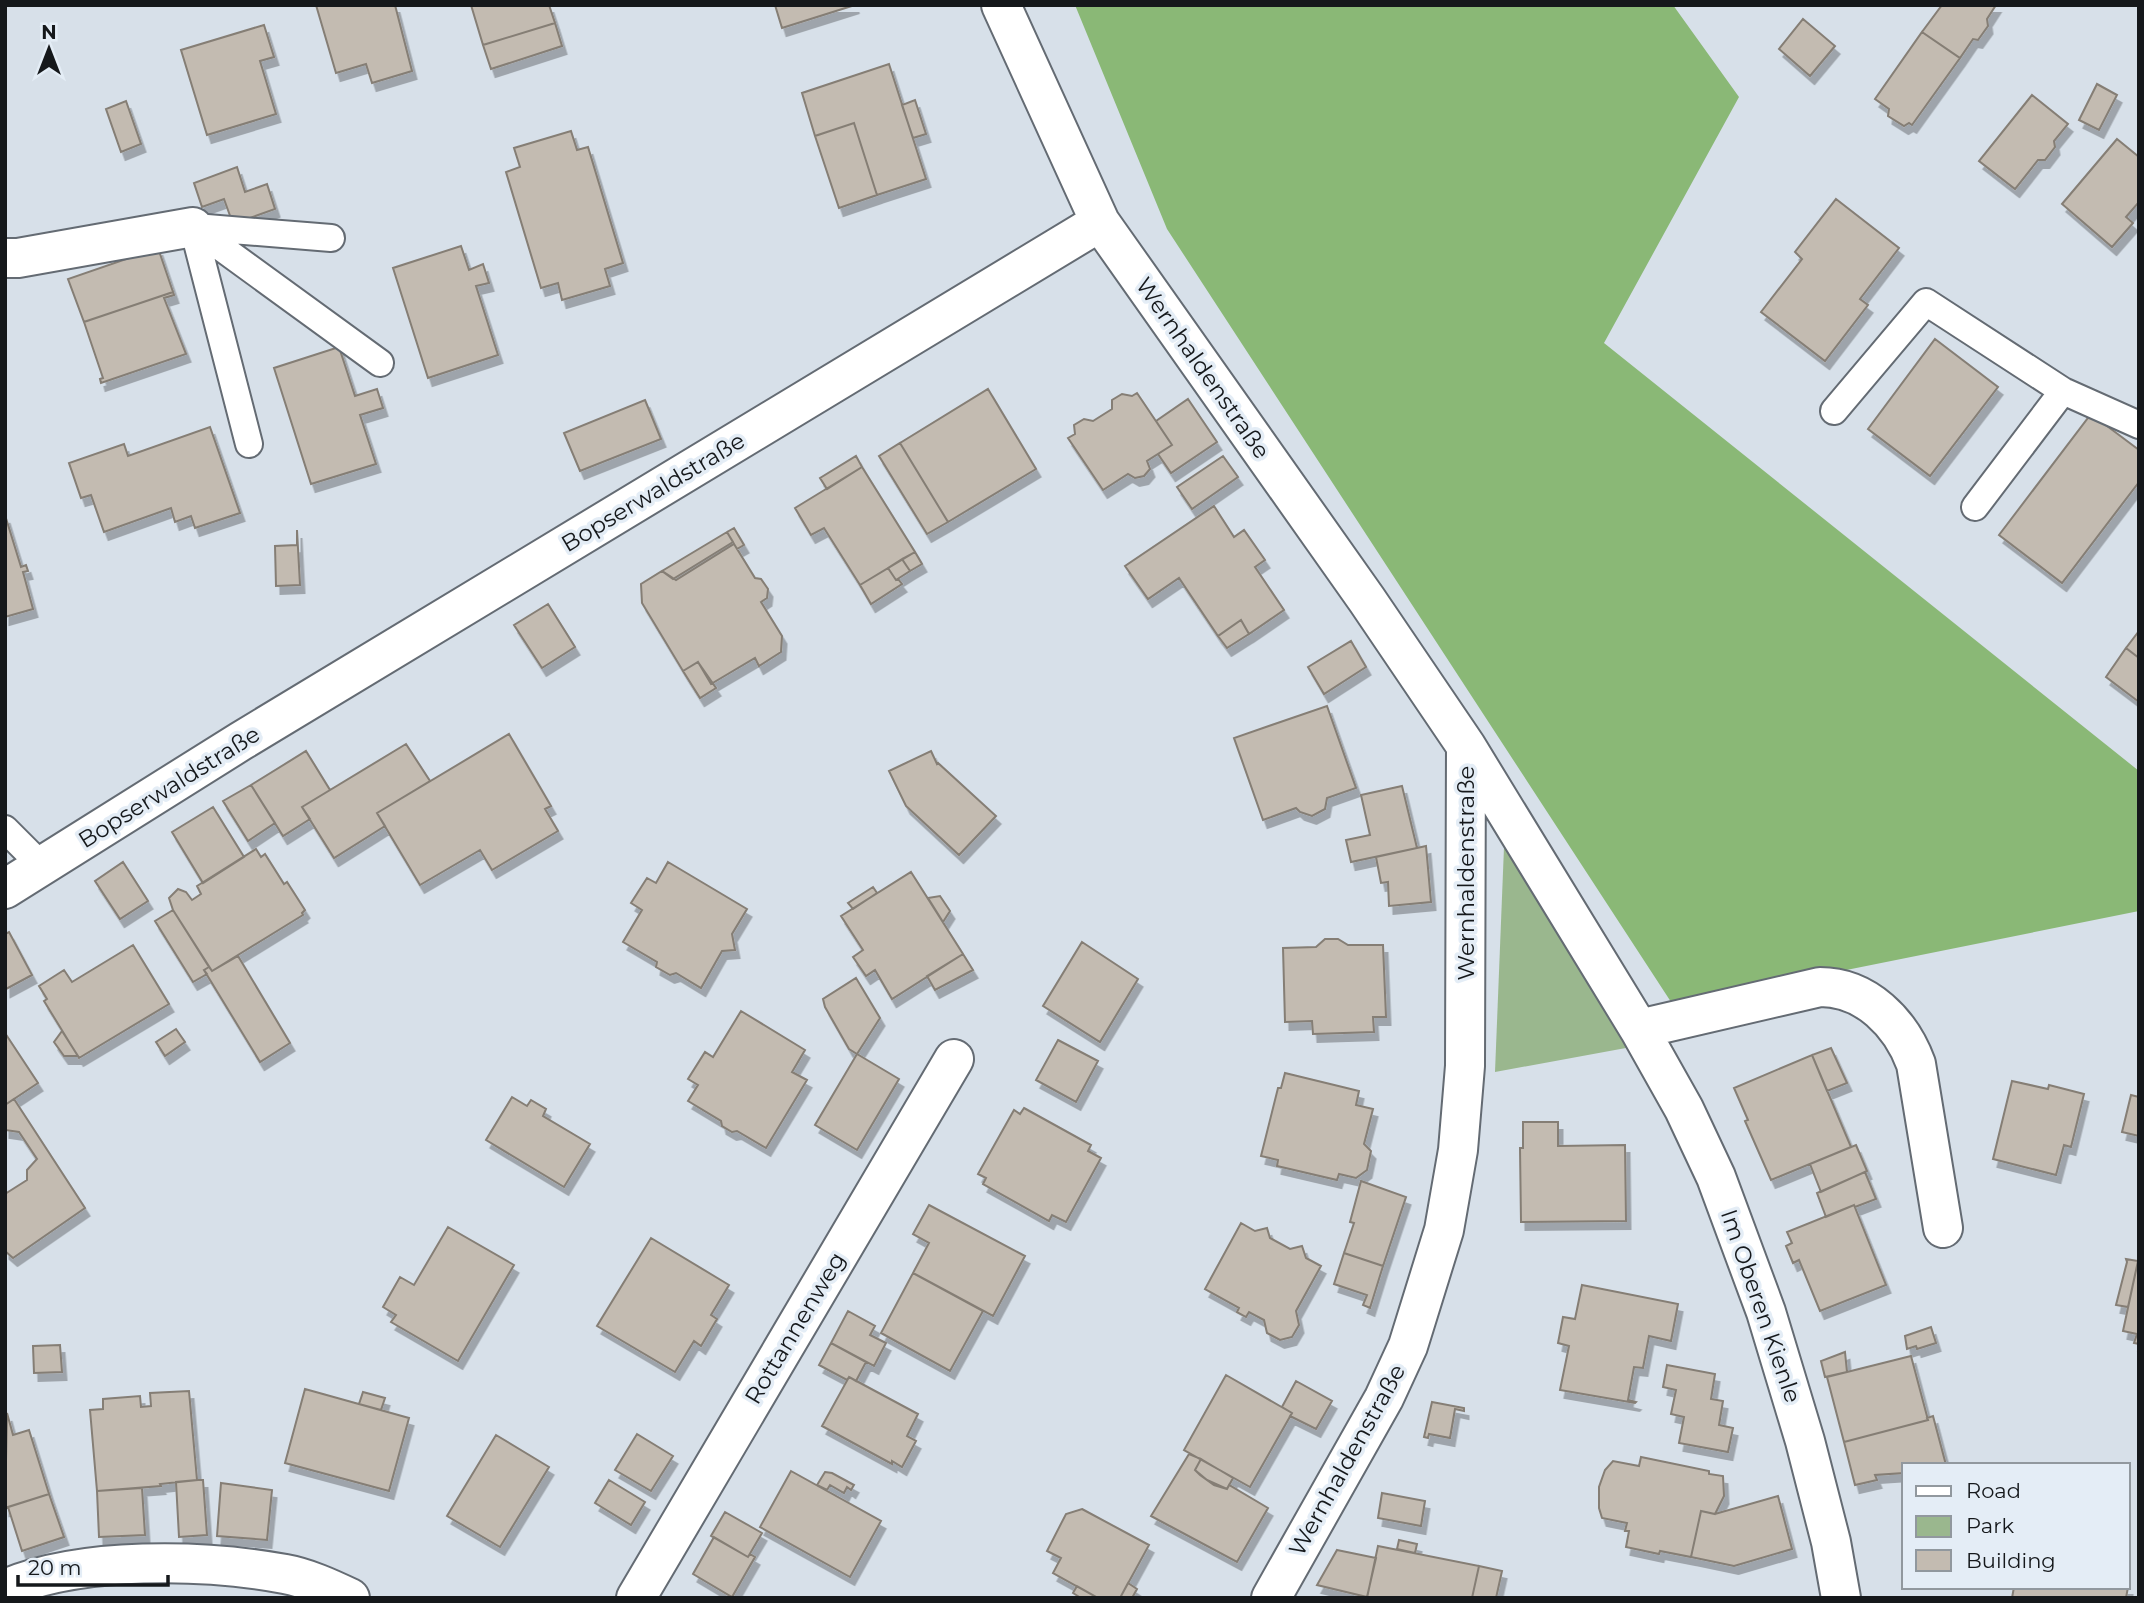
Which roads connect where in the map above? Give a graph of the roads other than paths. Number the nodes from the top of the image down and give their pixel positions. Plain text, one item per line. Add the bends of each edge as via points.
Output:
1 (1001, 5) edge
2 (1100, 222) junction
3 (193, 227) junction
4 (331, 238) dead end
5 (5, 258) edge
6 (380, 363) dead end
7 (2063, 391) junction
8 (1835, 411) dead end
9 (2139, 425) edge
10 (249, 444) dead end
11 (1975, 508) dead end
12 (1466, 746) junction
13 (5, 829) edge
14 (42, 866) junction
15 (5, 889) edge
16 (1639, 1029) junction
17 (954, 1059) dead end
18 (1943, 1228) dead end
19 (5, 1589) edge
20 (350, 1598) edge
21 (636, 1598) edge
22 (1271, 1598) edge
23 (1841, 1598) edge

1 - 2 street
2 - 12 street, Wernhaldenstraße
2 - 14 street, Bopserwaldstraße
3 - 4 lane
3 - 5 street
3 - 6 lane
3 - 10 lane
7 - 8 lane via 1926,302
7 - 9 lane
7 - 11 lane
12 - 16 street, Im Oberen Kienle
12 - 22 street, Wernhaldenstraße via 1465,1066 1458,1150 1444,1230 1412,1335 1384,1398
13 - 14 lane
14 - 15 street, Bopserwaldstraße
16 - 18 street via 1820,987 1838,987 1866,999 1908,1041 1916,1064
16 - 23 street, Im Oberen Kienle via 1716,1177 1753,1274 1805,1441
17 - 21 street, Rottannenweg
19 - 20 street via 56,1573 100,1567 193,1565 286,1574

